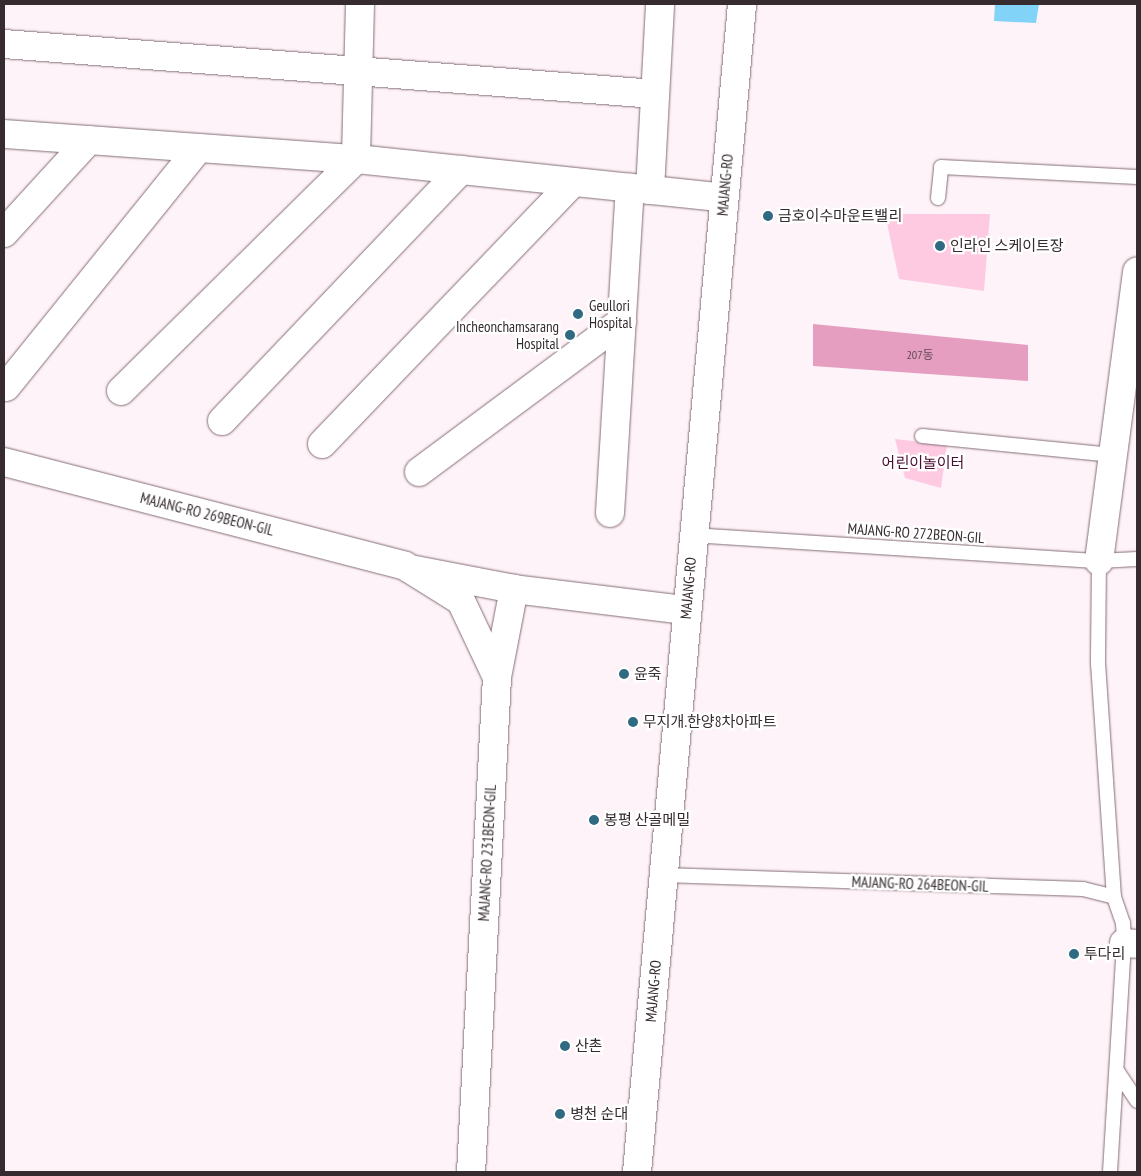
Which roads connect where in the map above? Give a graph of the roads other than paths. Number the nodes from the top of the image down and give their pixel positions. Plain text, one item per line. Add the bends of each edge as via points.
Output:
1 (360, 4) edge
2 (660, 4) edge
3 (742, 4) edge
4 (4, 44) edge
5 (358, 72) junction
6 (655, 94) junction
7 (4, 134) edge
8 (89, 140) junction
9 (198, 148) junction
10 (356, 159) junction
11 (461, 170) junction
12 (1137, 177) edge
13 (573, 182) junction
14 (640, 189) junction
15 (724, 198) junction
16 (938, 198) dead end
17 (4, 233) edge
18 (1137, 271) edge
19 (622, 321) junction
20 (6, 387) dead end
21 (121, 391) dead end
22 (222, 421) dead end
23 (922, 436) dead end
24 (322, 444) dead end
25 (1112, 455) junction
26 (4, 462) edge
27 (419, 472) dead end
28 (610, 514) dead end
29 (692, 534) junction
30 (1137, 559) edge
31 (1099, 561) junction
32 (410, 569) junction
33 (514, 589) junction
34 (686, 610) junction
35 (496, 677) junction
36 (663, 875) junction
37 (1114, 897) junction
38 (1130, 944) edge
39 (1117, 1072) junction
40 (1137, 1101) edge
41 (471, 1172) edge
42 (637, 1172) edge
43 (1110, 1172) edge

1 - 5 street
2 - 6 street
3 - 15 street, MAJANG-RO
4 - 5 street
5 - 6 street
5 - 10 street
6 - 14 street
7 - 8 street
8 - 9 street
8 - 17 street
9 - 10 street
9 - 20 street
10 - 11 street
10 - 21 street
11 - 13 street
11 - 22 street
12 - 16 lane via 941,167
13 - 14 street
13 - 24 street
14 - 15 street
14 - 19 street
15 - 29 street, MAJANG-RO
18 - 25 street
19 - 27 street
19 - 28 street
23 - 25 lane
25 - 31 street
26 - 32 street, MAJANG-RO 269BEON-GIL
29 - 31 lane, MAJANG-RO 272BEON-GIL
29 - 34 street, MAJANG-RO
30 - 31 lane, MAJANG-RO 272BEON-GIL
31 - 37 lane via 1098,663
32 - 33 street
32 - 35 street, MAJANG-RO 231BEON-GIL via 461,601
33 - 34 street
33 - 35 street
34 - 36 street, MAJANG-RO
35 - 41 street, MAJANG-RO 231BEON-GIL
36 - 37 lane, MAJANG-RO 264BEON-GIL via 1083,889
36 - 42 street, MAJANG-RO
37 - 38 lane
38 - 39 lane
39 - 40 lane
39 - 43 lane

